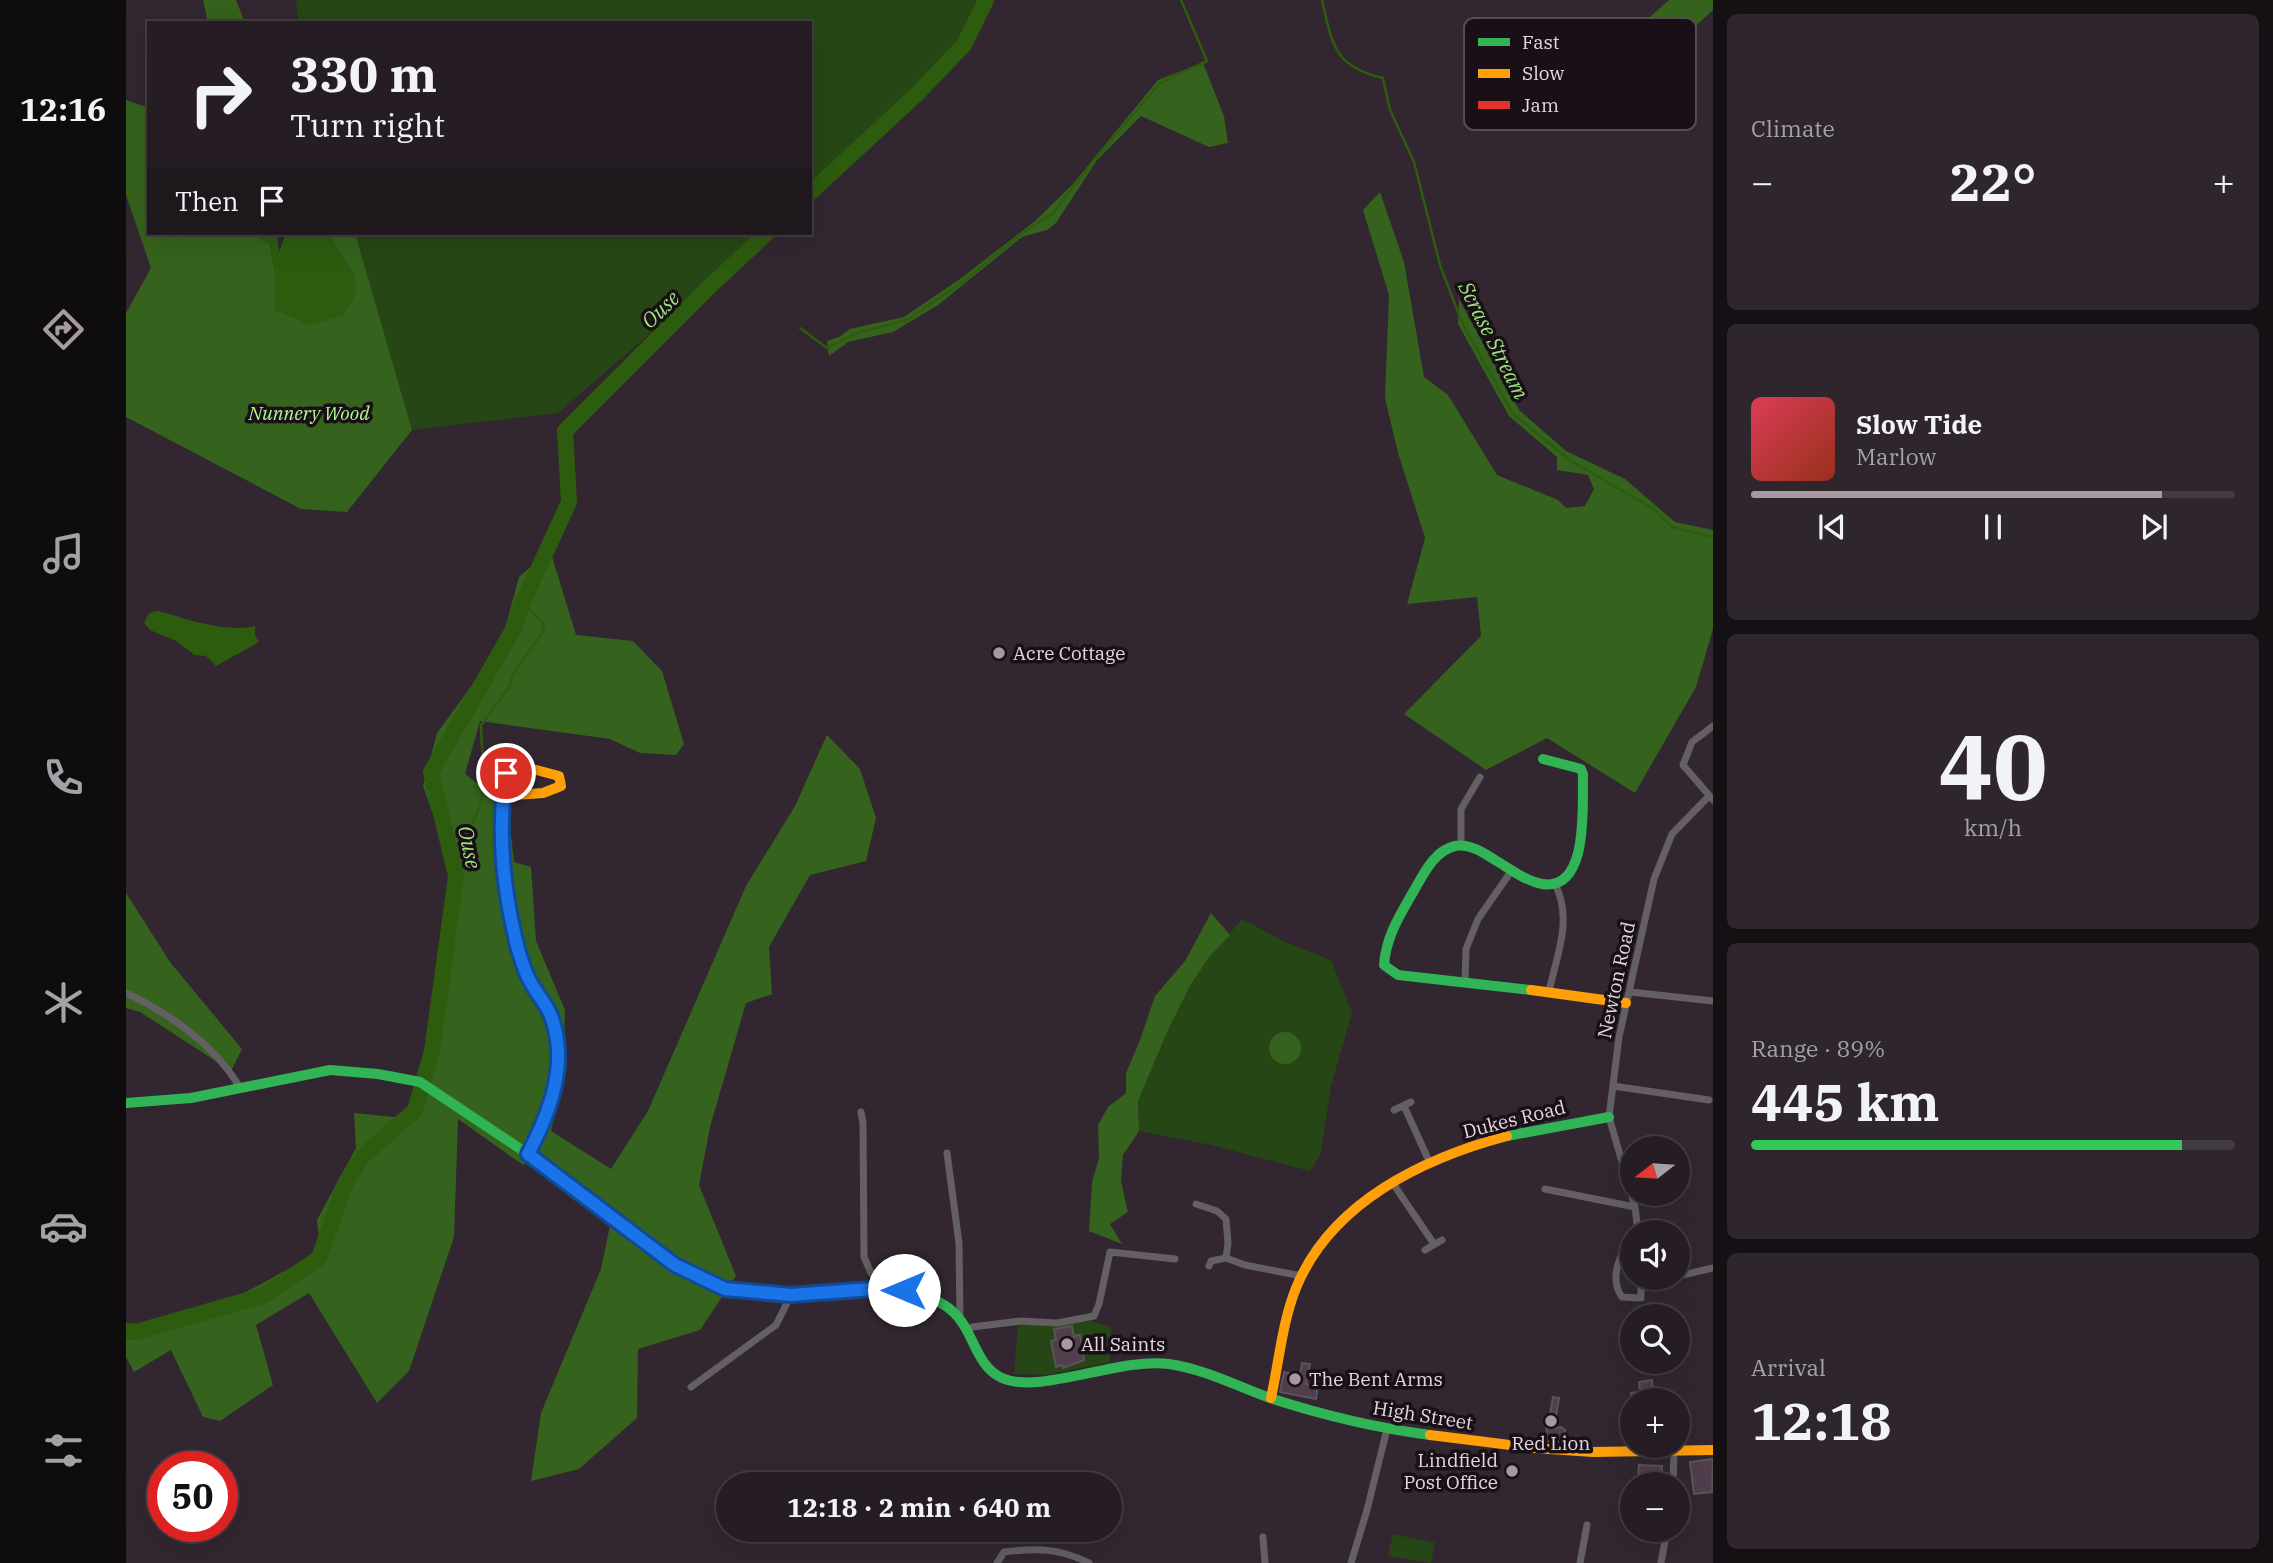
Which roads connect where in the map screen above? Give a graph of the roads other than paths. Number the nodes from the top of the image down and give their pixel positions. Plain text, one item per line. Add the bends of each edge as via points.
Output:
1 (1713, 726) edge
2 (1544, 759) dead end
3 (1480, 777) dead end
4 (502, 796) junction
5 (1711, 798) edge
6 (1461, 845) junction
7 (1512, 870) junction
8 (1555, 884) junction
9 (1465, 981) junction
10 (1549, 991) junction
11 (126, 993) edge
12 (1628, 997) junction
13 (1713, 1001) edge
14 (1613, 1086) junction
15 (240, 1088) junction
16 (1709, 1100) dead end
17 (126, 1103) edge
18 (1394, 1111) dead end
19 (861, 1112) dead end
20 (1609, 1117) junction
21 (1620, 1152) edge
22 (947, 1153) dead end
23 (528, 1154) junction
24 (1429, 1161) junction
25 (1392, 1185) junction
26 (1545, 1189) dead end
27 (1196, 1204) dead end
28 (1635, 1207) joint
29 (1637, 1220) edge
30 (1442, 1240) dead end
31 (1434, 1244) junction
32 (1424, 1250) dead end
33 (1226, 1258) junction
34 (1620, 1258) edge
35 (1175, 1259) dead end
36 (1209, 1266) dead end
37 (1713, 1268) edge
38 (1690, 1273) edge
39 (1302, 1276) junction
40 (899, 1287) junction
41 (1641, 1290) edge
42 (791, 1295) junction
43 (960, 1319) junction
44 (967, 1331) junction
45 (691, 1387) dead end
46 (1271, 1398) junction
47 (1387, 1429) junction
48 (1713, 1450) edge
49 (1690, 1451) edge
50 (1620, 1452) edge
51 (1587, 1525) dead end
52 (1263, 1537) dead end
53 (1665, 1542) edge
54 (997, 1563) edge
55 (1089, 1563) edge
56 (1265, 1563) edge
57 (1351, 1563) edge
58 (1580, 1563) edge
59 (1661, 1563) edge

1 - 5 street via 1692,742 1684,765
2 - 8 main road via 1581,769 1583,774 1578,858 1568,876
3 - 6 street via 1461,809
4 - 4 main road via 511,768 528,767 559,776 561,786 553,790
4 - 23 main road via 504,864 519,950 558,1041 556,1083 544,1124
5 - 12 street, Newton Road via 1672,834 1654,879
6 - 7 main road
6 - 9 main road via 1436,857 1423,874 1384,948 1384,965 1398,975
7 - 8 main road via 1543,885
7 - 9 street via 1478,919 1466,949
8 - 10 street via 1565,916
9 - 10 main road
10 - 12 main road
11 - 15 street via 185,1027
12 - 13 street
12 - 14 street, Newton Road
14 - 16 street
14 - 20 street, Newton Road
15 - 17 main road, High Street via 191,1098
15 - 23 main road, High Street via 330,1070 423,1083
18 - 24 street via 1408,1104
19 - 40 street via 864,1256 871,1273
20 - 21 street, Newton Road
20 - 24 main road, Dukes Road via 1508,1135
22 - 43 street via 958,1243
23 - 42 main road, High Street via 675,1265 725,1289
24 - 25 main road, Dukes Road
25 - 31 street
25 - 39 main road, Dukes Road via 1343,1218
26 - 28 street
27 - 33 street via 1226,1219
28 - 29 street, Newton Road
30 - 31 street
31 - 32 street
33 - 36 street via 1211,1261
33 - 39 street
34 - 41 street via 1616,1289 1622,1297 1641,1298
35 - 44 street via 1110,1252 1094,1316 1058,1323 1021,1321
37 - 38 street
39 - 46 main road, Dukes Road
40 - 42 main road, High Street
40 - 43 main road, High Street via 936,1300
42 - 45 street via 776,1325
43 - 44 main road, High Street
44 - 46 main road, High Street via 980,1359 999,1377 1011,1381 1049,1381 1125,1364 1169,1364
46 - 47 main road, High Street
47 - 50 main road, High Street via 1537,1448
47 - 57 street
48 - 49 main road, High Street
51 - 58 street
52 - 56 street
53 - 59 street
54 - 55 street via 1004,1552 1032,1549 1067,1552

